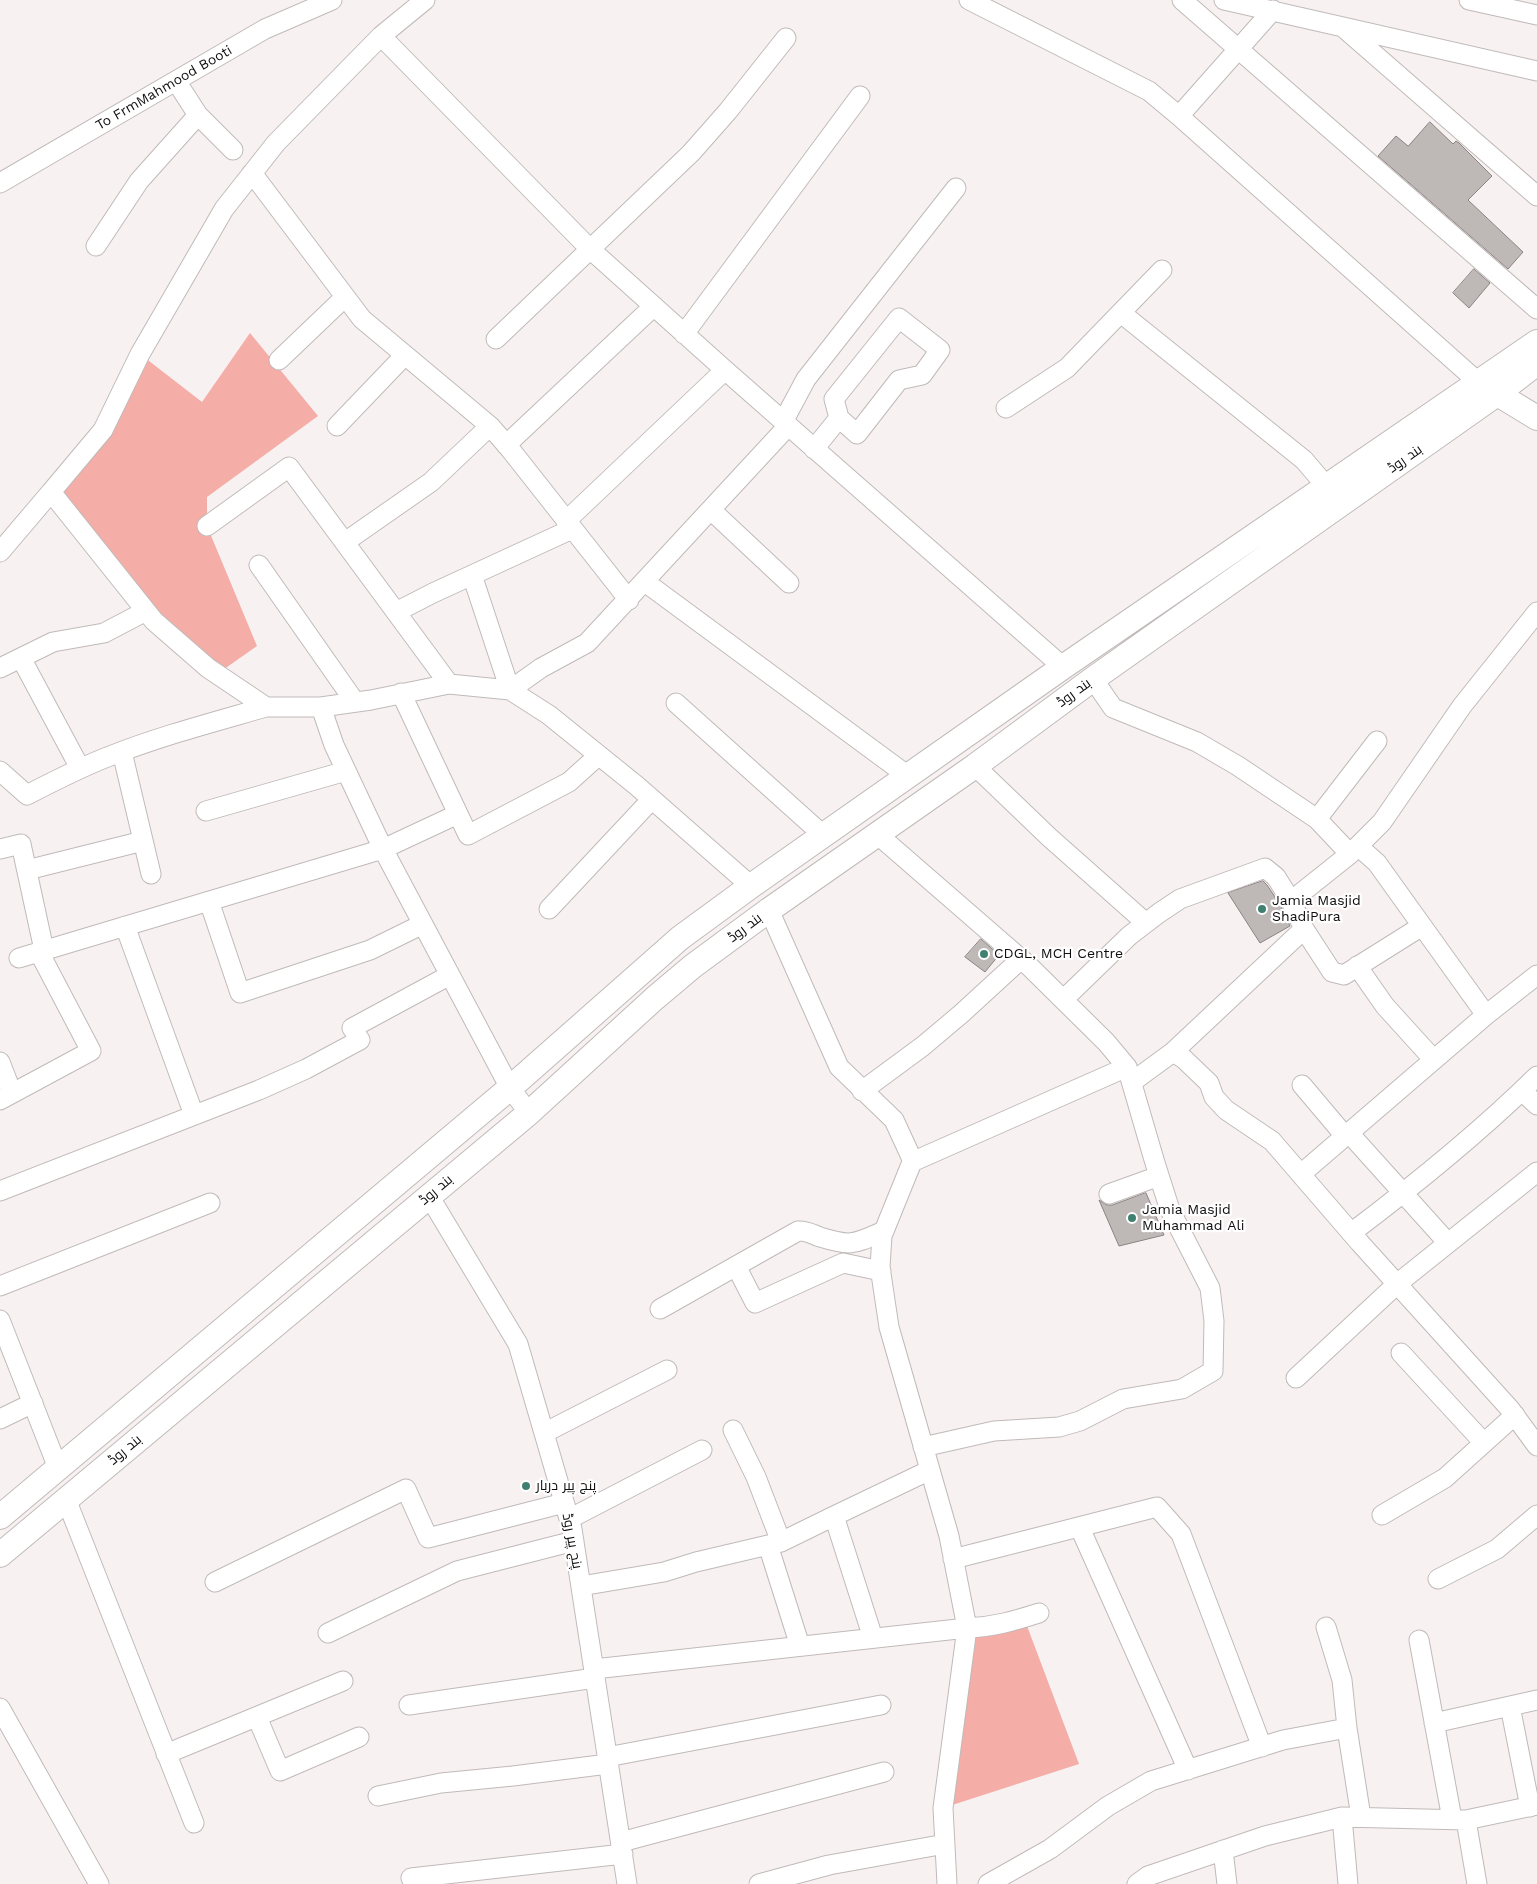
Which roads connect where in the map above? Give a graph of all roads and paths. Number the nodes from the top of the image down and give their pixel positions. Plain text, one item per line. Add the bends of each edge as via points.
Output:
1 (332, 0) edge
2 (425, 0) edge
3 (970, 0) edge
4 (1182, 0) edge
5 (1224, 0) edge
6 (1469, 0) edge
7 (1273, 10) junction
8 (1537, 15) edge
9 (1341, 25) junction
10 (381, 36) junction
11 (786, 38) dead end
12 (1238, 49) junction
13 (1537, 71) edge
14 (176, 81) junction
15 (860, 96) dead end
16 (198, 115) junction
17 (1179, 116) junction
18 (233, 150) dead end
19 (252, 173) junction
20 (0, 183) edge
21 (956, 188) dead end
22 (1537, 196) edge
23 (96, 246) dead end
24 (590, 249) junction
25 (1162, 270) dead end
26 (345, 298) junction
27 (654, 306) junction
28 (1537, 309) edge
29 (1121, 314) junction
30 (684, 334) junction
31 (496, 339) dead end
32 (1537, 342) edge
33 (406, 355) junction
34 (279, 360) dead end
35 (1537, 363) edge
36 (725, 370) junction
37 (1488, 388) junction
38 (1006, 408) dead end
39 (839, 418) junction
40 (1537, 418) edge
41 (786, 424) junction
42 (337, 426) dead end
43 (490, 426) junction
44 (506, 445) junction
45 (814, 449) junction
46 (1326, 486) junction
47 (51, 492) junction
48 (711, 510) junction
49 (569, 525) junction
50 (207, 526) dead end
51 (345, 542) junction
52 (0, 552) edge
53 (259, 565) dead end
54 (472, 575) junction
55 (645, 582) junction
56 (789, 583) dead end
57 (628, 600) junction
58 (146, 611) junction
59 (396, 612) junction
60 (1537, 612) edge
61 (21, 658) junction
62 (1063, 667) junction
63 (0, 668) edge
64 (1093, 679) junction
65 (449, 684) junction
66 (510, 690) junction
67 (401, 693) junction
68 (355, 702) junction
69 (676, 703) dead end
70 (266, 707) junction
71 (321, 707) junction
72 (1377, 741) dead end
73 (122, 752) junction
74 (599, 755) junction
75 (975, 766) junction
76 (80, 768) junction
77 (0, 771) edge
78 (346, 771) junction
79 (908, 776) junction
80 (652, 800) junction
81 (206, 811) dead end
82 (458, 814) junction
83 (1317, 819) junction
84 (877, 834) junction
85 (823, 835) junction
86 (143, 841) junction
87 (0, 849) edge
88 (383, 849) junction
89 (1354, 850) junction
90 (27, 870) junction
91 (151, 874) dead end
92 (751, 886) junction
93 (1291, 900) junction
94 (209, 901) junction
95 (549, 909) dead end
96 (769, 910) junction
97 (1146, 923) junction
98 (423, 924) junction
99 (126, 926) junction
100 (1422, 926) junction
101 (1304, 930) junction
102 (42, 951) junction
103 (19, 958) dead end
104 (1021, 959) junction
105 (1358, 966) junction
106 (450, 975) junction
107 (1537, 975) edge
108 (1064, 999) junction
109 (1486, 1015) junction
110 (1173, 1052) junction
111 (1434, 1060) junction
112 (0, 1062) edge
113 (1130, 1075) junction
114 (1537, 1076) edge
115 (1302, 1085) dead end
116 (510, 1088) junction
117 (862, 1091) junction
118 (1522, 1091) junction
119 (6, 1096) edge
120 (1537, 1105) edge
121 (529, 1113) junction
122 (194, 1115) junction
123 (1347, 1135) junction
124 (912, 1162) junction
125 (1537, 1172) edge
126 (1301, 1174) junction
127 (1159, 1176) junction
128 (0, 1191) edge
129 (1403, 1193) junction
130 (1109, 1194) dead end
131 (429, 1196) junction
132 (210, 1203) dead end
133 (884, 1231) junction
134 (1351, 1233) junction
135 (1448, 1242) junction
136 (736, 1266) junction
137 (880, 1271) junction
138 (1397, 1284) junction
139 (0, 1286) edge
140 (660, 1310) dead end
141 (0, 1320) edge
142 (1401, 1353) dead end
143 (667, 1370) dead end
144 (1296, 1378) dead end
145 (33, 1404) junction
146 (1515, 1416) junction
147 (0, 1419) edge
148 (733, 1430) dead end
149 (544, 1433) junction
150 (1534, 1434) edge
151 (1484, 1443) junction
152 (923, 1447) junction
153 (702, 1450) dead end
154 (58, 1468) junction
155 (930, 1470) junction
156 (66, 1499) junction
157 (566, 1511) junction
158 (1537, 1514) edge
159 (1382, 1515) dead end
160 (0, 1516) edge
161 (834, 1516) junction
162 (1080, 1528) junction
163 (574, 1541) junction
164 (774, 1543) junction
165 (0, 1555) edge
166 (954, 1559) junction
167 (1438, 1579) dead end
168 (215, 1582) dead end
169 (581, 1586) junction
170 (1039, 1613) dead end
171 (1326, 1627) dead end
172 (967, 1628) junction
173 (328, 1633) dead end
174 (873, 1638) junction
175 (1419, 1640) dead end
176 (800, 1646) junction
177 (594, 1674) junction
178 (343, 1681) dead end
179 (1537, 1700) edge
180 (409, 1705) dead end
181 (880, 1705) dead end
182 (1510, 1706) junction
183 (0, 1708) edge
184 (257, 1717) junction
185 (1434, 1723) junction
186 (1347, 1728) junction
187 (359, 1737) dead end
188 (1262, 1747) junction
189 (166, 1754) junction
190 (608, 1761) junction
191 (1188, 1770) junction
192 (884, 1772) dead end
193 (378, 1796) dead end
194 (1534, 1806) edge
195 (1342, 1817) junction
196 (1361, 1818) junction
197 (1459, 1820) junction
198 (194, 1823) dead end
199 (945, 1844) junction
200 (622, 1848) junction
201 (1223, 1850) junction
202 (411, 1878) dead end
203 (1140, 1883) edge
204 (99, 1884) edge
205 (627, 1884) edge
206 (759, 1884) edge
207 (947, 1884) edge
208 (988, 1884) edge
209 (1227, 1884) edge
210 (1348, 1884) edge
211 (1477, 1884) edge

1 - 14 street, To FrmMahmood Booti via 265,29
2 - 10 street
3 - 17 street via 1148,91
4 - 12 street
5 - 7 street
6 - 8 street
7 - 9 street
7 - 12 street
9 - 13 street
9 - 22 street
10 - 19 street via 276,143
10 - 24 street
11 - 24 street via 692,154
12 - 17 street
12 - 28 street
14 - 16 street
14 - 20 street, To FrmMahmood Booti
15 - 30 street
16 - 18 street
16 - 23 street via 139,181
17 - 37 street
19 - 26 street
19 - 47 street via 224,209 181,281 103,430
21 - 41 street via 806,379
24 - 27 street
24 - 31 street
25 - 29 street
26 - 33 street via 362,319
26 - 34 street
27 - 30 street
27 - 44 street
29 - 38 street via 1067,368
29 - 46 street via 1304,460
30 - 36 street
32 - 37 main road, بند روڈ
33 - 42 street
33 - 43 street
35 - 37 main road, بند روڈ
36 - 41 street
36 - 49 street
37 - 40 main road
37 - 46 main road, بند روڈ
37 - 64 main road, بند روڈ
39 - 39 street via 834,400 899,318 940,350 922,376 899,380 857,434
39 - 45 street
41 - 45 street
41 - 48 street
43 - 44 street
43 - 51 street via 431,482
44 - 49 street
45 - 62 street
46 - 62 main road, بند روڈ
47 - 52 street
47 - 58 street
48 - 55 street
48 - 56 street
49 - 54 street
49 - 57 street
50 - 51 street via 289,466
51 - 59 street
53 - 68 street
54 - 59 street
54 - 66 street
55 - 57 street
55 - 79 street
57 - 66 street via 588,643 541,668
58 - 61 street via 104,633 53,642
58 - 70 street via 208,668
59 - 65 street
60 - 89 street via 1462,706 1382,822
61 - 63 street
61 - 76 street
62 - 79 main road, بند روڈ
64 - 75 main road, بند روڈ
64 - 83 street via 1113,708 1197,742
65 - 66 street
65 - 67 street
66 - 74 street via 549,715
67 - 68 street
67 - 82 street
68 - 71 street
69 - 85 street
70 - 71 street
70 - 73 street
71 - 78 street
72 - 83 street
73 - 76 street
73 - 86 street
74 - 80 street
74 - 82 street via 569,782 468,836
75 - 84 main road, بند روڈ
75 - 97 street
76 - 77 street via 27,795
78 - 81 street
78 - 88 street
79 - 85 main road, بند روڈ
80 - 92 street
80 - 95 street
82 - 88 street
83 - 89 street
84 - 96 main road, بند روڈ
84 - 104 street
85 - 92 main road, بند روڈ
86 - 90 street
86 - 91 street
87 - 90 street via 21,844
88 - 94 street
88 - 98 street
89 - 93 street
89 - 100 street via 1378,863
90 - 102 street
92 - 116 main road, بند روڈ via 680,938
93 - 97 street via 1276,877 1265,868 1180,899
93 - 101 street
94 - 98 street via 240,993 370,950
94 - 99 street
96 - 117 street via 839,1067
96 - 121 main road, بند روڈ via 693,966
97 - 108 street
98 - 106 street
99 - 102 street
99 - 122 street
100 - 105 street
100 - 109 street
101 - 105 street via 1332,972 1344,975
101 - 110 street
102 - 103 street
102 - 119 street via 91,1051
104 - 108 street
104 - 117 street via 924,1046
105 - 111 street via 1386,1006
106 - 116 street
106 - 122 street via 352,1028 360,1040 306,1069
107 - 109 street
108 - 113 street via 1106,1042
109 - 111 street
110 - 113 street
110 - 126 street via 1209,1083 1214,1097 1226,1110 1272,1141
111 - 123 street
112 - 119 street
113 - 124 street
113 - 127 street
114 - 118 street
115 - 123 street
116 - 121 street
116 - 154 main road, بند روڈ
117 - 124 street via 894,1120
118 - 120 street
118 - 129 street
121 - 131 main road, بند روڈ
122 - 128 street
123 - 126 street
123 - 129 street
124 - 133 street
125 - 135 street
126 - 134 street
127 - 130 street
127 - 152 street via 1170,1210 1210,1288 1214,1321 1213,1371 1182,1389 1123,1399 1080,1421 1059,1427 994,1431
129 - 134 street
129 - 135 street
131 - 149 street, پنج پیر روڈ via 518,1344
131 - 156 main road, بند روڈ
132 - 139 street
133 - 136 street via 845,1244 798,1231
133 - 137 street
134 - 138 street
135 - 138 street
136 - 137 street via 755,1303 842,1263
136 - 140 street
137 - 152 street via 889,1327
138 - 144 street
138 - 146 street
141 - 145 street
142 - 151 street
143 - 149 street
145 - 147 street
145 - 154 street
146 - 150 street
146 - 151 street
148 - 164 street via 756,1477
149 - 157 street, پنج پیر روڈ
151 - 159 street via 1445,1478
152 - 155 street
153 - 157 street
154 - 160 main road, بند روڈ
155 - 161 street
155 - 166 street
156 - 165 main road, بند روڈ
156 - 189 street
157 - 163 street, پنج پیر روڈ
157 - 168 street via 428,1538 406,1489
158 - 167 street via 1496,1549
161 - 164 street
161 - 174 street
162 - 166 street
162 - 188 street via 1157,1507 1181,1534
162 - 191 street
163 - 169 street, پنج پیر روڈ
163 - 173 street via 457,1571
164 - 169 street via 664,1572
164 - 176 street
166 - 172 street
169 - 177 street, پنج پیر روڈ
170 - 172 street via 990,1627
171 - 186 street via 1342,1680
172 - 174 street
172 - 199 street via 943,1808
174 - 176 street
175 - 185 street
176 - 177 street
177 - 180 street
177 - 190 street, پنج پیر روڈ
178 - 184 street
179 - 182 street
181 - 190 street
182 - 185 street
182 - 194 street
183 - 204 street
184 - 187 street via 280,1771
184 - 189 street
185 - 197 street
186 - 188 street
186 - 196 street
188 - 191 street
189 - 198 street
190 - 193 street via 441,1783
190 - 200 street, پنج پیر روڈ
191 - 208 street via 1151,1781 1108,1806 1050,1849
192 - 200 street
194 - 197 street
195 - 196 street
195 - 201 street
195 - 210 street
196 - 197 street
197 - 211 street
199 - 206 street via 829,1865
199 - 207 street
200 - 202 street
200 - 205 street, پنج پیر روڈ
201 - 203 street via 1148,1876
201 - 209 street

